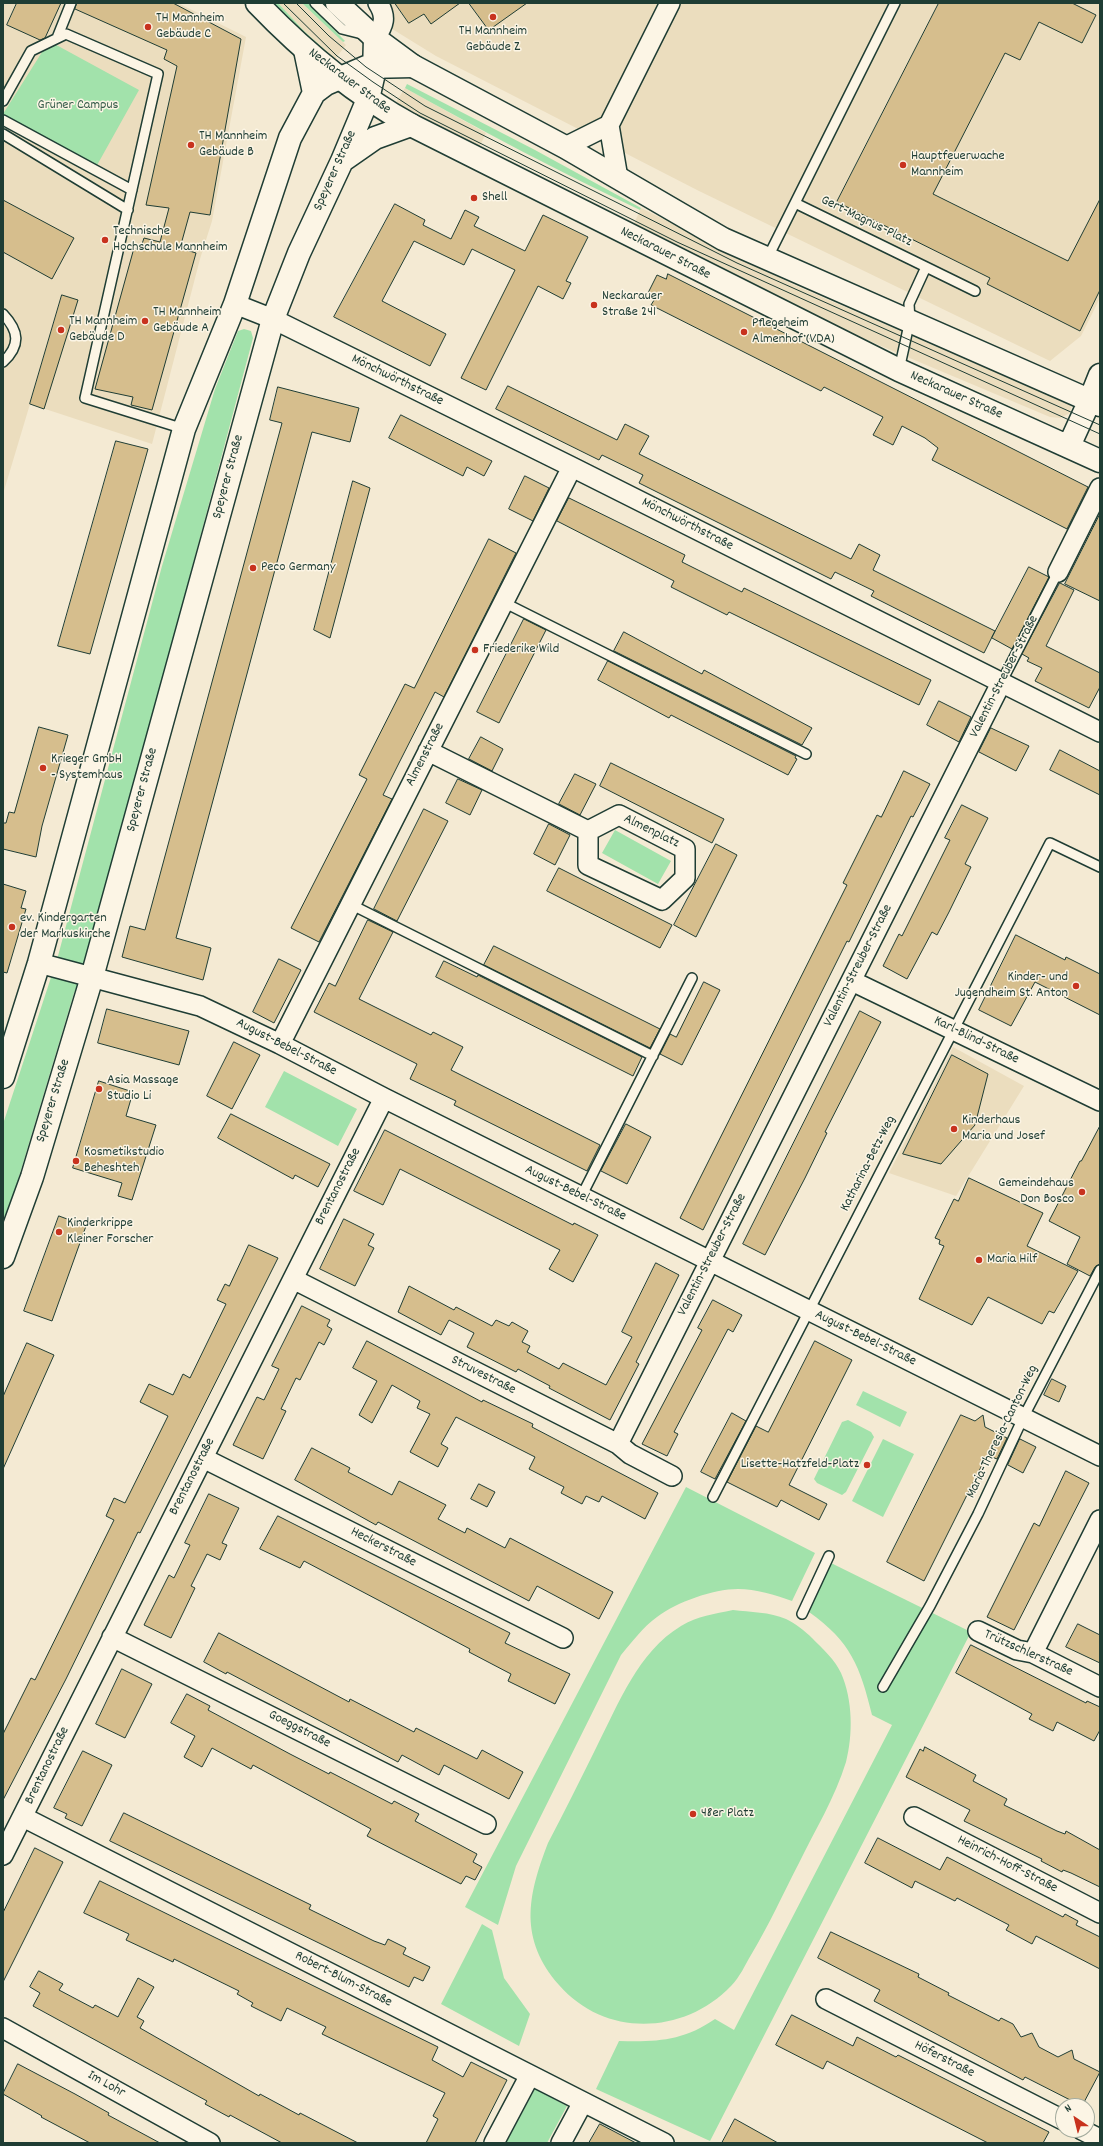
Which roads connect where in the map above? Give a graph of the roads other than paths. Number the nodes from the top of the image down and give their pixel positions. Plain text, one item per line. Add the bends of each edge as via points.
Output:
1 (71, 3) edge
2 (257, 3) edge
3 (315, 3) edge
4 (337, 3) edge
5 (378, 3) edge
6 (670, 3) edge
7 (895, 3) edge
8 (57, 38) junction
9 (375, 38) junction
10 (305, 50) junction
11 (375, 66) junction
12 (414, 66) junction
13 (338, 78) junction
14 (314, 93) junction
15 (368, 99) junction
16 (3, 101) edge
17 (3, 120) edge
18 (411, 125) junction
19 (608, 125) junction
20 (3, 134) edge
21 (565, 147) junction
22 (342, 161) junction
23 (618, 178) junction
24 (132, 190) junction
25 (795, 203) junction
26 (128, 210) junction
27 (767, 259) junction
28 (926, 267) junction
29 (975, 291) dead end
30 (236, 304) junction
31 (3, 314) edge
32 (272, 319) junction
33 (910, 320) junction
34 (3, 362) edge
35 (899, 370) junction
36 (1100, 375) edge
37 (1095, 403) edge
38 (184, 429) junction
39 (1069, 446) junction
40 (1100, 460) edge
41 (572, 467) junction
42 (1100, 488) edge
43 (1058, 572) joint
44 (503, 602) junction
45 (1001, 683) junction
46 (1100, 732) edge
47 (428, 751) junction
48 (806, 754) dead end
49 (588, 831) junction
50 (1100, 867) edge
51 (350, 904) junction
52 (39, 964) junction
53 (92, 977) junction
54 (692, 978) dead end
55 (852, 981) junction
56 (953, 1031) junction
57 (280, 1044) junction
58 (653, 1056) junction
59 (3, 1077) edge
60 (384, 1098) junction
61 (1100, 1101) edge
62 (581, 1197) junction
63 (3, 1257) edge
64 (710, 1260) junction
65 (1100, 1270) edge
66 (293, 1279) junction
67 (809, 1312) junction
68 (1023, 1418) junction
69 (618, 1444) junction
70 (1100, 1456) edge
71 (203, 1458) junction
72 (672, 1476) dead end
73 (713, 1498) dead end
74 (1100, 1520) edge
75 (829, 1556) dead end
76 (802, 1614) dead end
77 (978, 1631) dead end
78 (112, 1637) junction
79 (563, 1638) dead end
80 (1033, 1653) junction
81 (883, 1687) dead end
82 (1100, 1687) edge
83 (23, 1817) junction
84 (914, 1817) dead end
85 (486, 1824) dead end
86 (3, 1855) edge
87 (1100, 1913) edge
88 (826, 1999) dead end
89 (3, 2028) edge
90 (530, 2075) junction
91 (583, 2102) junction
92 (1055, 2116) edge
93 (210, 2143) edge
94 (494, 2143) edge
95 (561, 2143) edge
96 (664, 2143) edge

1 - 8 lane
2 - 10 street, Neckarauer Straße
3 - 9 lane via 342,29
4 - 9 street
5 - 9 street via 385,19
6 - 19 street
7 - 25 lane
8 - 16 lane via 31,51
8 - 24 lane via 66,34 158,74
9 - 11 street, Speyerer Straße
9 - 12 street
10 - 13 street, Neckarauer Straße
10 - 14 street
11 - 12 street
11 - 13 street
11 - 15 street, Speyerer Straße
12 - 21 street
13 - 14 street
13 - 15 street, Neckarauer Straße
14 - 30 street via 290,138
15 - 18 street, Neckarauer Straße
15 - 22 street, Speyerer Straße
17 - 24 lane
18 - 22 street via 375,138
18 - 35 street, Neckarauer Straße
19 - 21 street
19 - 23 street
20 - 26 lane
21 - 23 street
22 - 32 street, Speyerer Straße via 299,253
23 - 27 street via 723,239
24 - 26 lane
25 - 27 lane
25 - 28 lane, Gert-Magnus-Platz
26 - 38 lane via 85,398
27 - 33 street
28 - 29 lane, Gert-Magnus-Platz
28 - 33 lane via 909,304
30 - 32 street
30 - 38 street
31 - 34 lane via 14,328 15,342 13,352
32 - 41 street, Mönchwörthstraße
32 - 53 street, Speyerer Straße
33 - 35 lane
33 - 37 street
35 - 39 street, Neckarauer Straße
36 - 37 street
37 - 39 street
38 - 52 street
39 - 40 street, Neckarauer Straße
41 - 44 street, Almenstraße
41 - 45 street, Mönchwörthstraße
42 - 43 street, Valentin-Streuber-Straße
43 - 45 lane, Valentin-Streuber-Straße
44 - 47 street, Almenstraße
44 - 48 lane
45 - 46 street, Mönchwörthstraße
45 - 55 street, Valentin-Streuber-Straße
47 - 49 street
47 - 51 street, Almenstraße
49 - 49 street, Almenplatz via 588,865 662,900 685,878 685,849 619,815
50 - 56 lane, Katharina-Betz-Weg via 1050,843
51 - 57 street, Almenstraße
51 - 58 lane
52 - 53 street, August-Bebel-Straße
52 - 59 street
53 - 57 street, August-Bebel-Straße via 200,1006
53 - 63 street, Speyerer Straße via 32,1177
54 - 58 lane
55 - 56 street, Karl-Blind-Straße
55 - 64 street, Valentin-Streuber-Straße
56 - 61 street, Karl-Blind-Straße
56 - 67 lane, Katharina-Betz-Weg
57 - 60 street, August-Bebel-Straße
58 - 62 lane
60 - 62 street, August-Bebel-Straße
60 - 66 street, Brentanostraße
62 - 64 street, August-Bebel-Straße
64 - 67 street, August-Bebel-Straße
64 - 69 street, Valentin-Streuber-Straße
65 - 68 lane, Maria-Theresia-Canton-Weg
66 - 69 street, Struvestraße
66 - 71 street, Brentanostraße
67 - 68 street, August-Bebel-Straße
67 - 73 lane, Katharina-Betz-Weg
68 - 70 street, August-Bebel-Straße
68 - 81 lane, Maria-Theresia-Canton-Weg via 978,1514 930,1606
69 - 72 street, Struvestraße via 630,1454
71 - 78 street, Brentanostraße
71 - 79 street, Heckerstraße
74 - 80 street
75 - 76 lane
77 - 80 street, Trützschlerstraße via 1016,1650
78 - 83 street, Brentanostraße
78 - 85 street, Goeggstraße
80 - 82 street, Trützschlerstraße
83 - 86 street, Brentanostraße
83 - 90 street, Robert-Blum-Straße
84 - 87 street, Heinrich-Hoff-Straße
88 - 92 street, Höferstraße
89 - 93 street, Im Lohr
90 - 91 street, Robert-Blum-Straße
90 - 94 street
91 - 95 street
91 - 96 street, Robert-Blum-Straße

